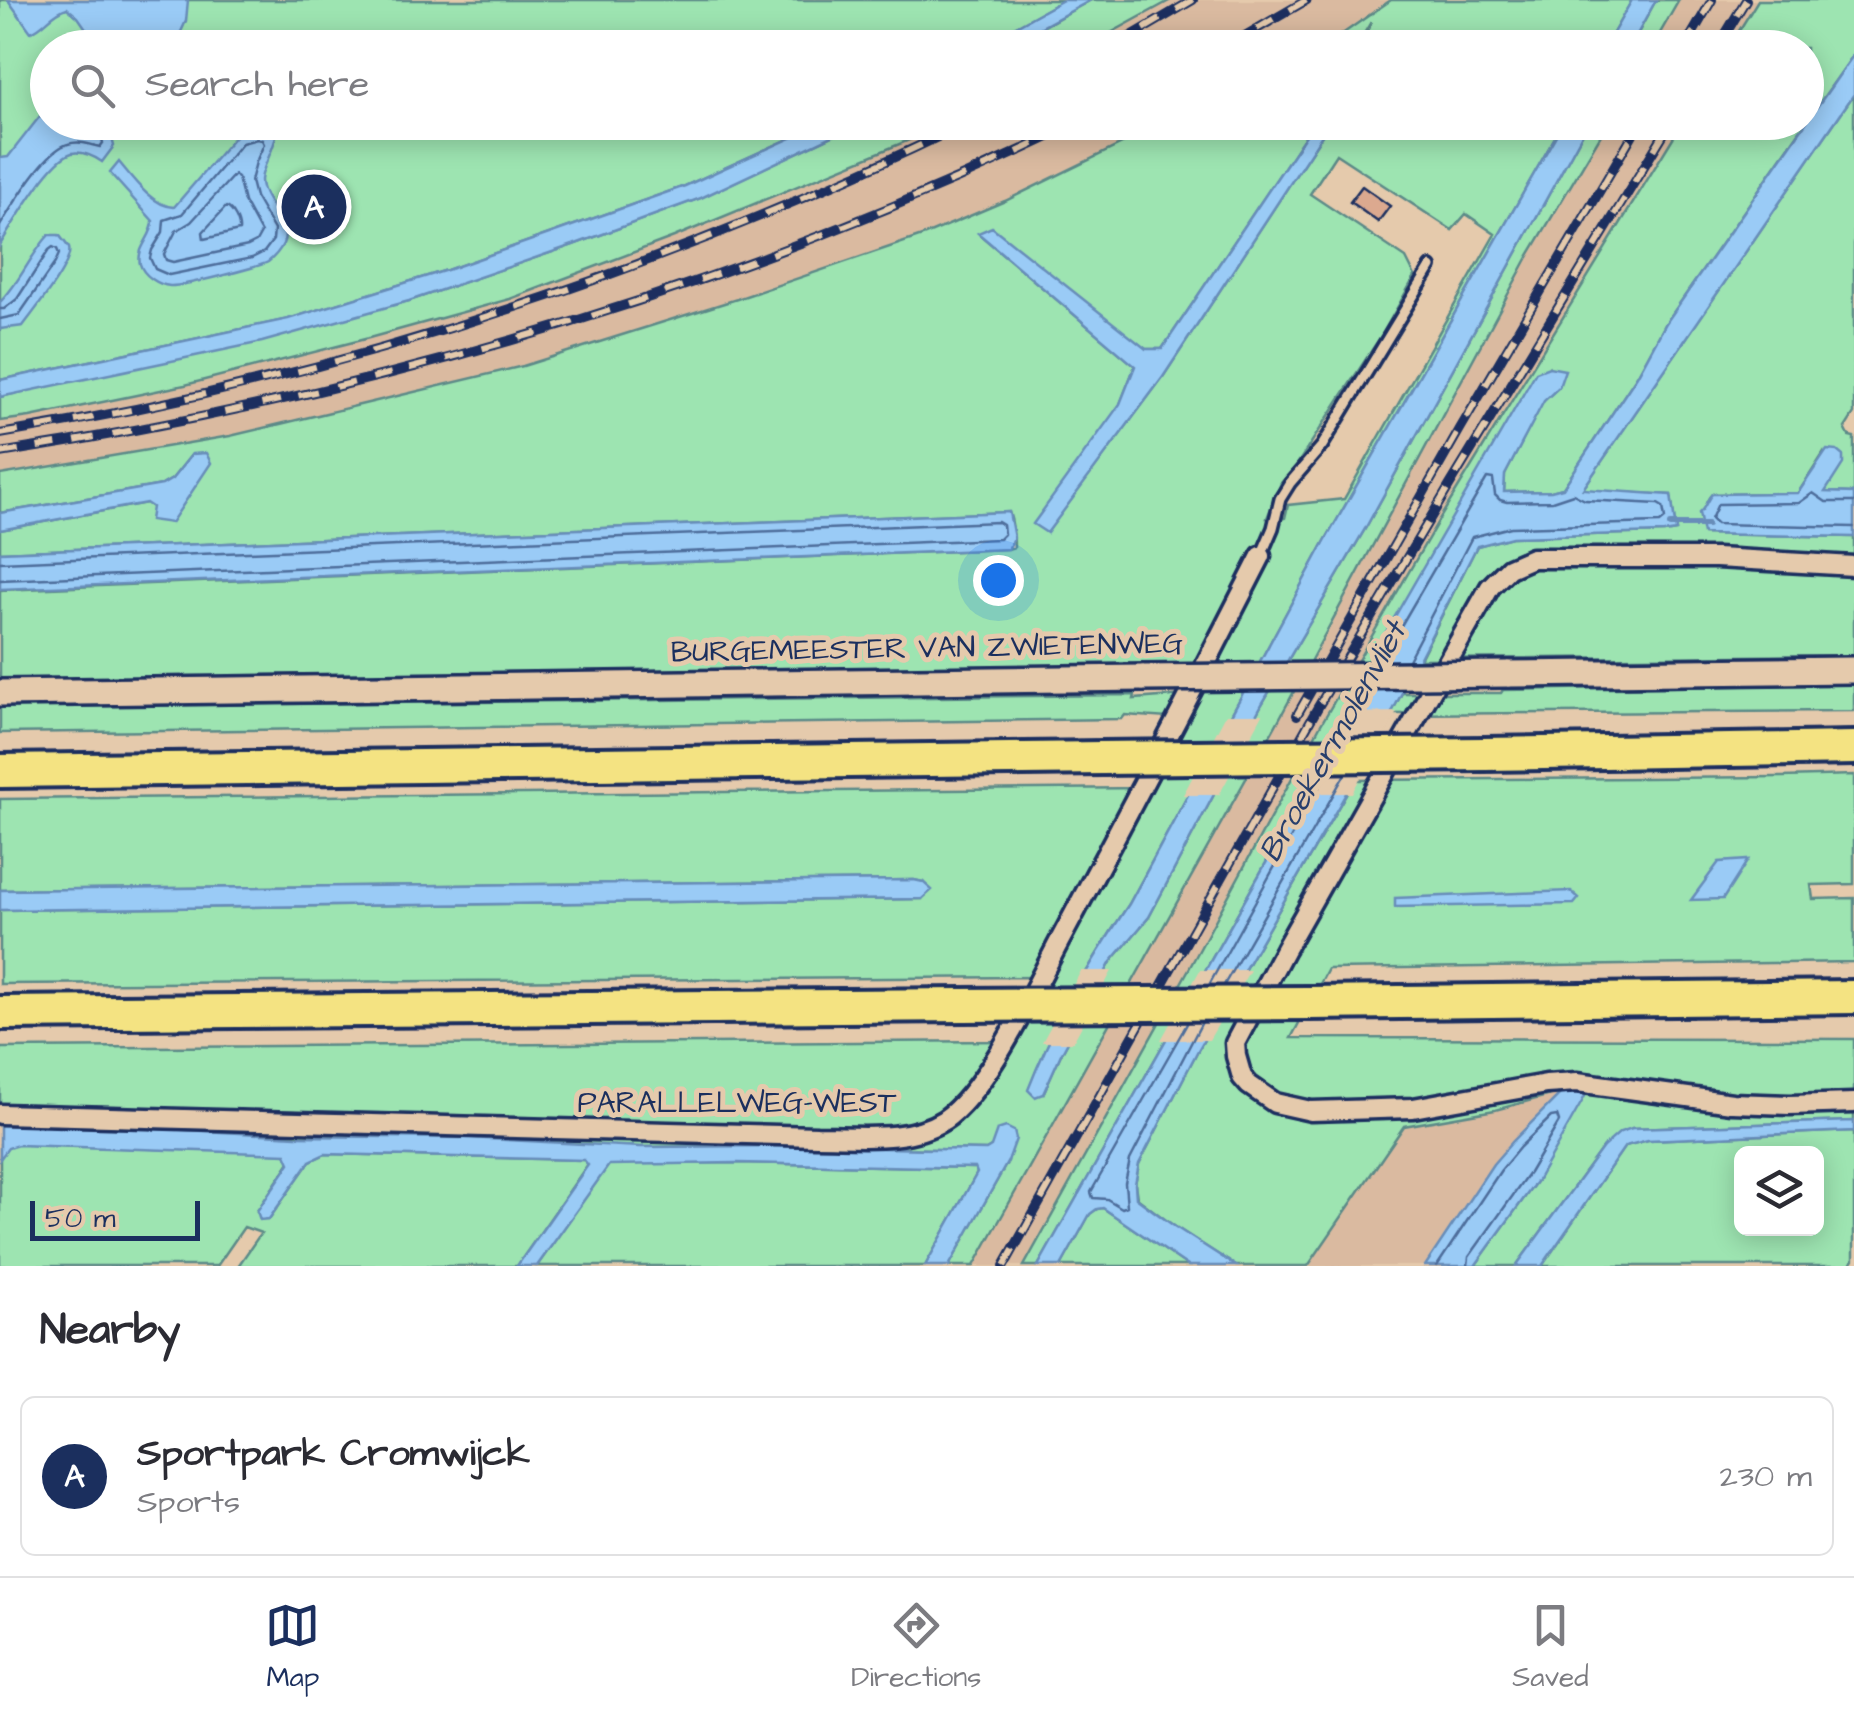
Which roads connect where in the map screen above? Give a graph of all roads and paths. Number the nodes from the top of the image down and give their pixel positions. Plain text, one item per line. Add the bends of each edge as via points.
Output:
1 (1431, 266) dead end
2 (1260, 556) joint
3 (1854, 566) edge
4 (1854, 670) edge
5 (0, 693) edge
6 (1854, 748) edge
7 (0, 771) edge
8 (1854, 997) edge
9 (0, 1013) edge
10 (1854, 1104) edge
11 (0, 1114) edge

1 - 2 lane via 1322,446 1280,499
2 - 11 street, PARALLELWEG-WEST via 1005,1041 967,1099 942,1121 903,1135 817,1136
3 - 10 street via 1532,558 1509,568 1490,586 1235,1044 1249,1085 1275,1102 1311,1111 1413,1108 1576,1082 1732,1103
4 - 5 main road, BURGEMEESTER VAN ZWIETENWEG, bridge
6 - 7 highway, bridge
8 - 9 highway, bridge

